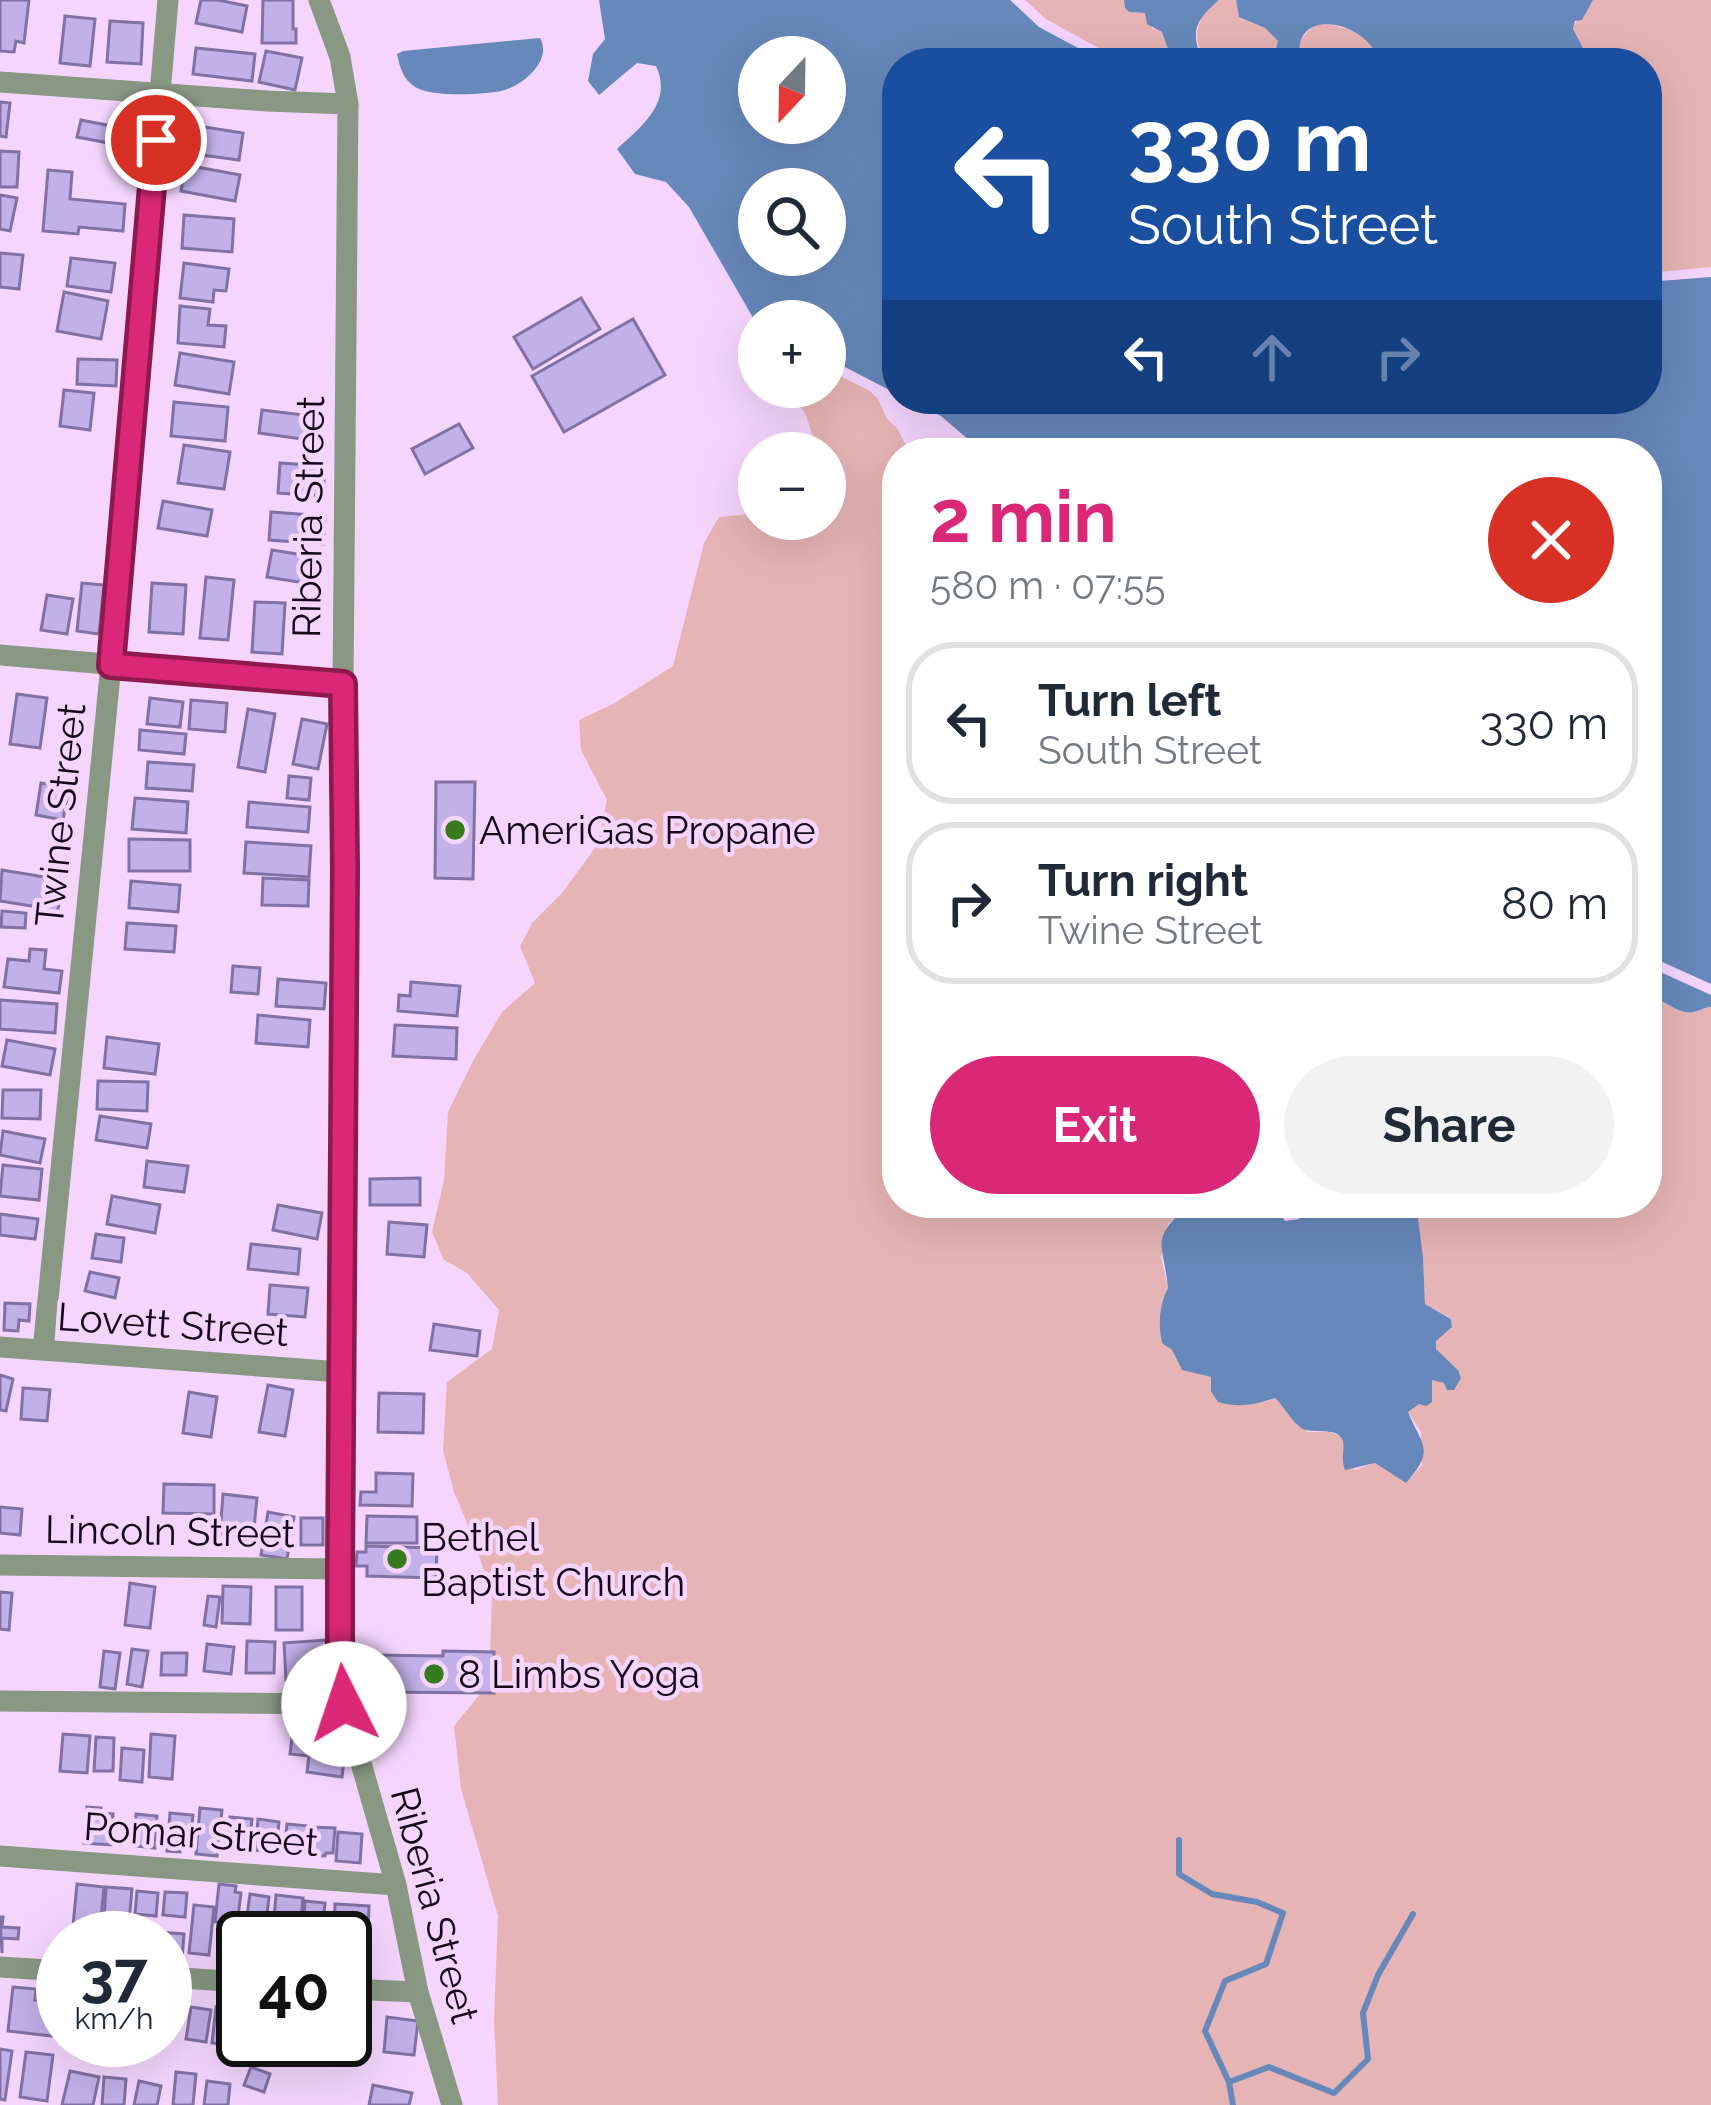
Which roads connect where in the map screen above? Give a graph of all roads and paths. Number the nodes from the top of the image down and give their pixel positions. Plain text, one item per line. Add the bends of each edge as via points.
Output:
1 (168, 0) edge
2 (319, 0) edge
3 (0, 82) edge
4 (160, 93) junction
5 (348, 104) junction
6 (0, 655) edge
7 (111, 665) junction
8 (343, 684) junction
9 (0, 1347) edge
10 (43, 1350) junction
11 (340, 1372) junction
12 (0, 1565) edge
13 (340, 1569) junction
14 (0, 1701) edge
15 (344, 1704) junction
16 (0, 1856) edge
17 (396, 1885) junction
18 (0, 1967) edge
19 (36, 1969) edge
20 (372, 1990) edge
21 (418, 1992) junction
22 (452, 2105) edge

1 - 4 street, Twine Street
2 - 5 street, Riberia Street
3 - 4 street
4 - 5 street
4 - 7 street, Twine Street
5 - 8 street, Riberia Street
6 - 7 street
7 - 8 street
7 - 10 street, Twine Street
8 - 11 street, Riberia Street
9 - 10 street, Lovett Street
10 - 11 street, Lovett Street
11 - 13 street, Riberia Street
12 - 13 street, Lincoln Street
13 - 15 street, Riberia Street
14 - 15 street
15 - 17 street, Riberia Street
16 - 17 street, Pomar Street
17 - 21 street, Riberia Street
18 - 19 street
20 - 21 street
21 - 22 street, Riberia Street

